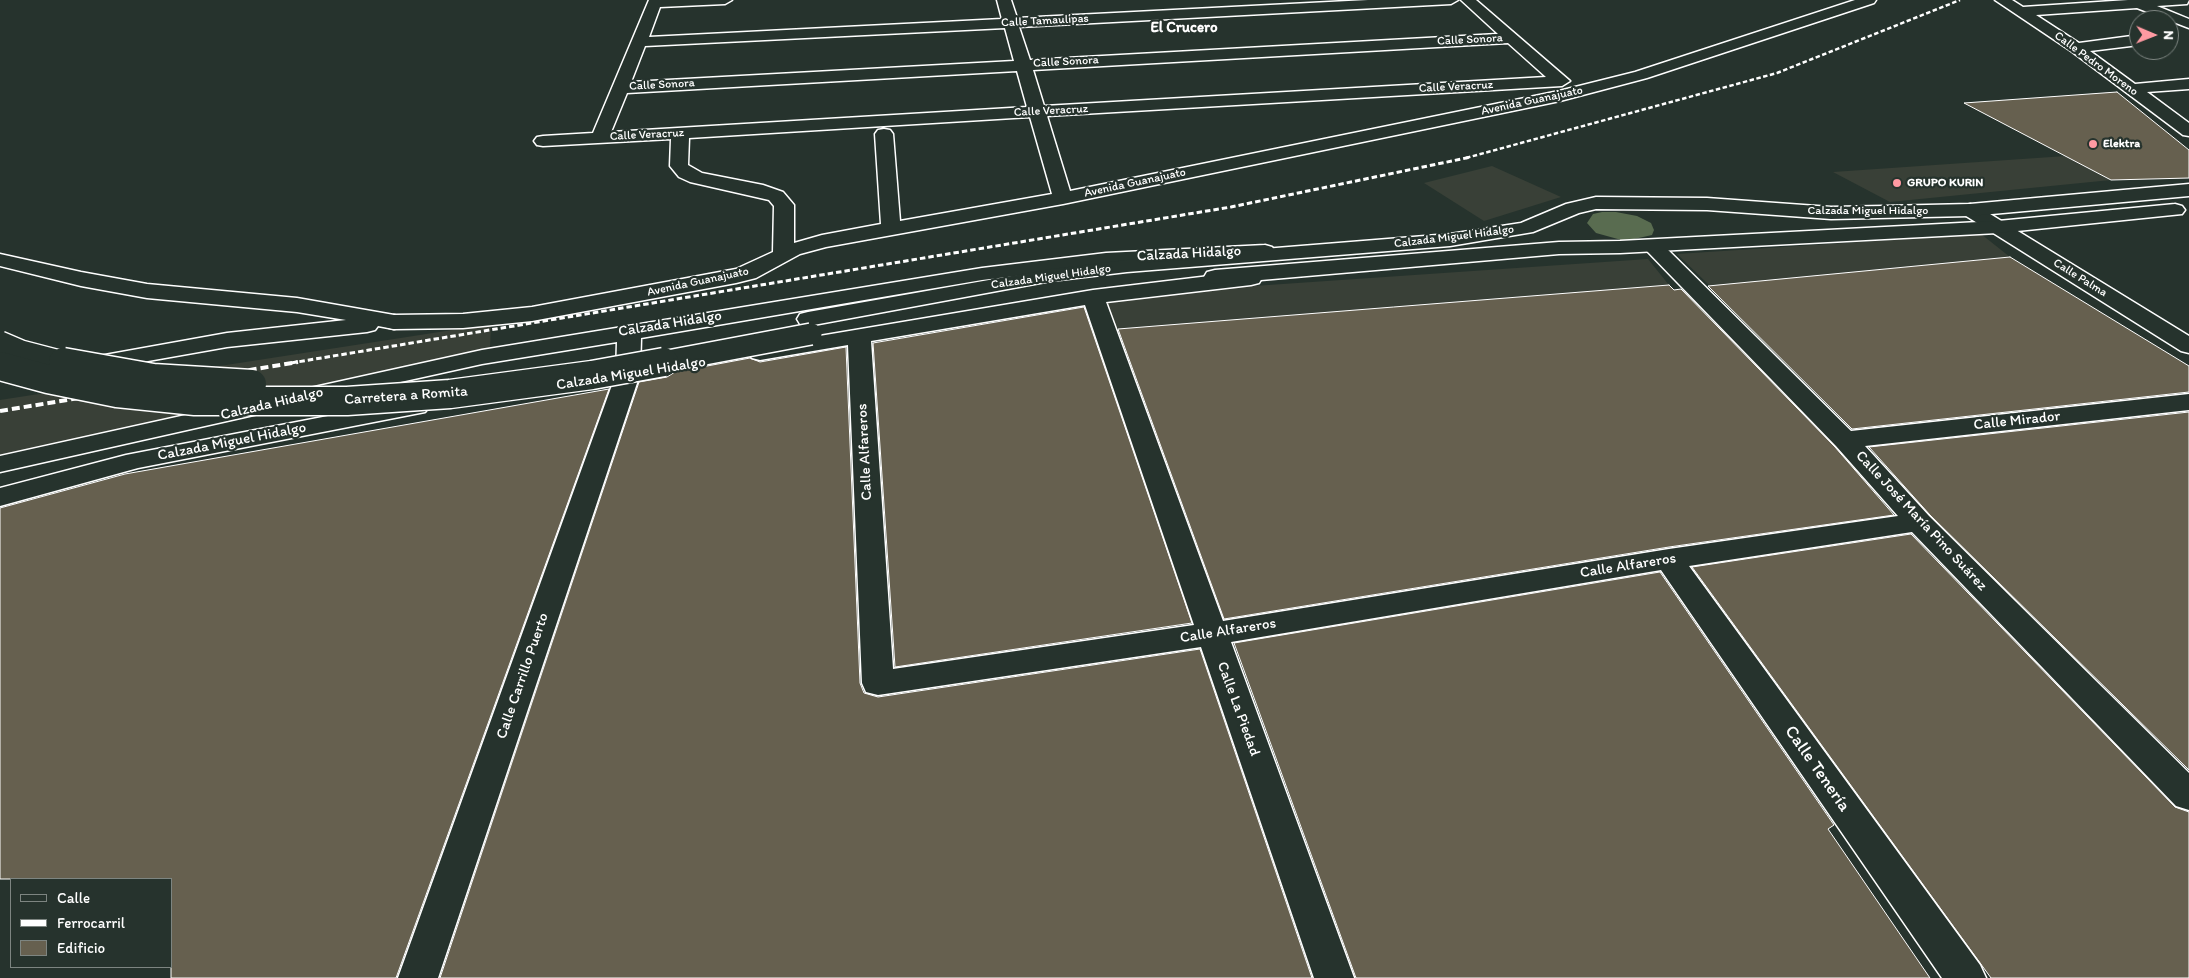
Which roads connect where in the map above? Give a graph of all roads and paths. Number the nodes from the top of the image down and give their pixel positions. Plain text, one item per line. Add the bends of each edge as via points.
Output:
1 (725, 0) edge
2 (1004, 0) edge
3 (1451, 0) edge
4 (1468, 0) edge
5 (1869, 0) edge
6 (2002, 0) edge
7 (2187, 0) edge
8 (656, 2) edge
9 (2137, 3) junction
10 (2021, 12) junction
11 (1010, 23) junction
12 (2189, 24) edge
13 (1512, 38) junction
14 (2129, 41) edge
15 (639, 42) junction
16 (2076, 48) junction
17 (1024, 64) junction
18 (1560, 81) junction
19 (2189, 84) edge
20 (1602, 85) junction
21 (620, 88) junction
22 (2130, 89) junction
23 (1036, 112) junction
24 (2181, 120) edge
25 (2189, 131) edge
26 (680, 134) junction
27 (884, 134) dead end
28 (600, 138) junction
29 (543, 141) dead end
30 (2189, 190) edge
31 (1063, 198) junction
32 (1641, 203) junction
33 (2189, 209) edge
34 (1970, 210) junction
35 (1578, 220) junction
36 (1998, 227) junction
37 (891, 229) junction
38 (1670, 234) junction
39 (1620, 247) junction
40 (1348, 248) junction
41 (784, 254) junction
42 (0, 260) edge
43 (1267, 274) junction
44 (1092, 297) junction
45 (394, 322) junction
46 (809, 326) junction
47 (629, 331) junction
48 (859, 338) junction
49 (0, 342) edge
50 (2189, 346) edge
51 (482, 357) junction
52 (0, 366) edge
53 (628, 374) junction
54 (0, 377) edge
55 (465, 399) junction
56 (2189, 402) edge
57 (137, 434) junction
58 (1846, 440) junction
59 (134, 461) junction
60 (0, 464) edge
61 (0, 497) edge
62 (1919, 522) junction
63 (1669, 559) junction
64 (1211, 634) junction
65 (2189, 796) edge
66 (418, 978) edge
67 (1334, 978) edge
68 (1966, 978) edge

1 - 8 street
2 - 11 street
3 - 11 street, Calle Tamaulipas
4 - 13 street
5 - 20 street, Avenida Guanajuato
6 - 10 street, Calle Pedro Moreno
7 - 9 street
8 - 15 street
9 - 10 street
9 - 12 street
10 - 16 street, Calle Pedro Moreno
11 - 15 street, Calle Tamaulipas
11 - 17 street
13 - 17 street, Calle Sonora
13 - 18 street
14 - 16 street
15 - 21 street
16 - 22 street, Calle Pedro Moreno
17 - 21 street, Calle Sonora
17 - 23 street
18 - 20 street, Calle Veracruz
18 - 23 street, Calle Veracruz
19 - 22 street
20 - 31 street, Avenida Guanajuato
21 - 28 street
22 - 24 street, Calle Pedro Moreno
23 - 26 street, Calle Veracruz
23 - 31 street
24 - 25 street, Calle Pedro Moreno
26 - 28 street, Calle Veracruz
26 - 41 street via 679,166 686,173 776,196 784,206
27 - 37 street
28 - 29 street, Calle Veracruz
30 - 34 street, Calzada Miguel Hidalgo
31 - 37 street, Avenida Guanajuato
32 - 34 street, Calzada Miguel Hidalgo via 1831,213
32 - 35 street, Calzada Miguel Hidalgo via 1596,203
32 - 38 street, Calle José María Pino Suárez via 1659,212
33 - 36 street, Calzada Miguel Hidalgo
34 - 36 street, Calle Palma
35 - 39 street
35 - 40 street, Calzada Miguel Hidalgo via 1450,240
36 - 38 street, Calzada Miguel Hidalgo
36 - 50 street, Calle Palma
37 - 41 street, Avenida Guanajuato via 822,241
38 - 39 street, Calzada Miguel Hidalgo
38 - 58 street, Calle José María Pino Suárez
39 - 43 street, Calzada Miguel Hidalgo via 1560,248
40 - 46 street, Calzada Miguel Hidalgo via 1127,266 1051,276
40 - 47 street, Calzada Hidalgo via 1106,259 982,274
41 - 45 street, Avenida Guanajuato via 753,271 736,276 532,314 463,321
42 - 45 street via 147,291 297,305
43 - 44 street, Calzada Miguel Hidalgo via 1234,282
43 - 46 street, Calzada Miguel Hidalgo via 1136,280
44 - 48 street, Calzada Miguel Hidalgo
44 - 64 street, Calle La Piedad
45 - 54 street via 227,340
46 - 49 street, Carretera a Romita, bridge via 573,364 451,379 346,384 243,384 152,378 76,366
46 - 52 street, Carretera a Romita, bridge via 592,375 450,394 347,401 195,401 136,395 48,379
47 - 51 street, Calzada Hidalgo
47 - 53 street, Calle Carrillo Puerto
48 - 53 street, Calzada Miguel Hidalgo
48 - 64 street, Calle Alfareros via 878,683
51 - 55 street via 465,387
51 - 57 street, Calzada Hidalgo
53 - 55 street, Calzada Miguel Hidalgo
53 - 66 street, Calle Carrillo Puerto
55 - 59 street, Calzada Miguel Hidalgo via 366,415
56 - 58 street, Calle Mirador
57 - 59 street
57 - 60 street, Calzada Hidalgo
58 - 62 street, Calle José María Pino Suárez
59 - 61 street, Calzada Miguel Hidalgo
62 - 63 street, Calle Alfareros
62 - 65 street, Calle José María Pino Suárez
63 - 64 street, Calle Alfareros
63 - 68 street, Calle Tenería
64 - 67 street, Calle La Piedad

